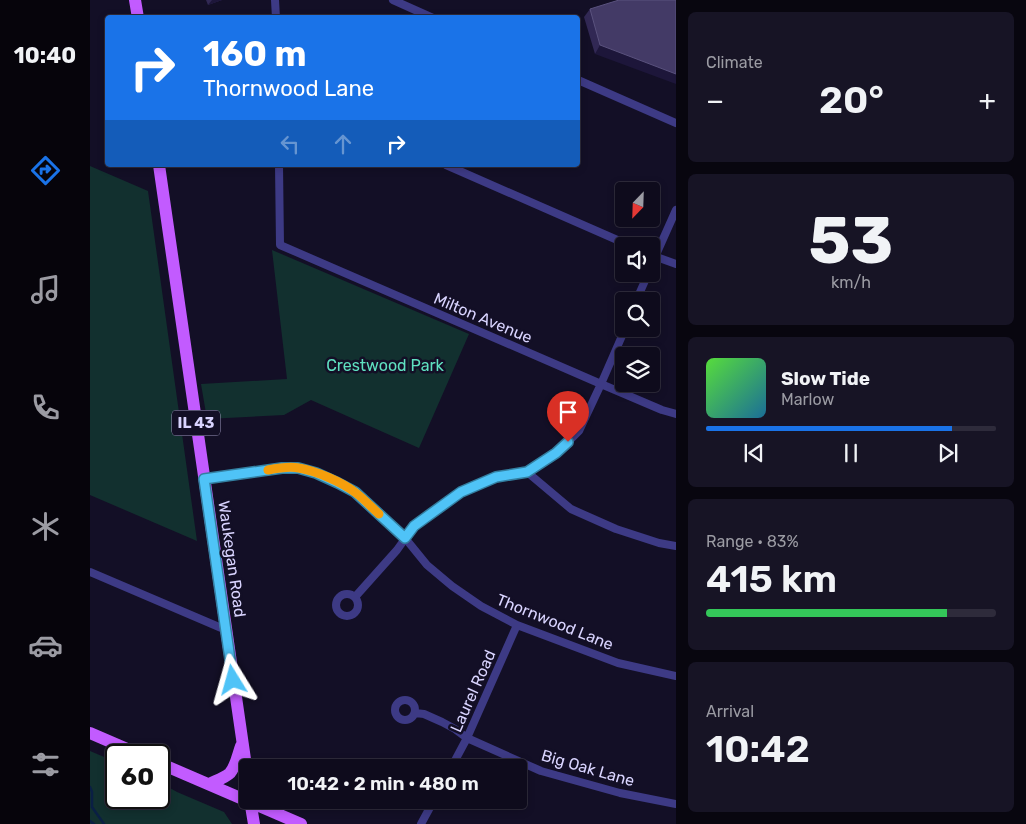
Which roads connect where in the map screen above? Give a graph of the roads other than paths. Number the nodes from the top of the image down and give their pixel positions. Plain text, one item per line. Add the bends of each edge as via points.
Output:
1 (135, 0) edge
2 (275, 0) edge
3 (393, 0) edge
4 (138, 15) edge
5 (276, 15) edge
6 (426, 15) edge
7 (580, 81) edge
8 (676, 123) edge
9 (159, 167) edge
10 (279, 167) edge
11 (451, 167) edge
12 (676, 210) edge
13 (615, 239) edge
14 (660, 242) edge
15 (660, 258) edge
16 (676, 264) edge
17 (622, 337) edge
18 (601, 384) junction
19 (676, 414) edge
20 (527, 472) junction
21 (204, 479) junction
22 (405, 538) junction
23 (676, 546) edge
24 (90, 572) edge
25 (355, 597) dead end
26 (517, 625) junction
27 (226, 630) junction
28 (676, 676) edge
29 (415, 713) dead end
30 (90, 733) edge
31 (467, 738) junction
32 (116, 744) edge
33 (242, 744) junction
34 (244, 759) edge
35 (456, 759) edge
36 (170, 768) edge
37 (208, 784) junction
38 (239, 796) edge
39 (676, 804) edge
40 (252, 809) edge
41 (268, 809) edge
42 (429, 809) edge
43 (254, 824) edge
44 (301, 824) edge
45 (421, 824) edge

1 - 4 main road
2 - 5 street
3 - 6 street
7 - 8 street
9 - 21 main road, Waukegan Road / IL 43
10 - 18 street, Milton Avenue via 280,245
11 - 13 street
12 - 14 street
15 - 16 street
17 - 18 street
18 - 19 street, Milton Avenue
18 - 20 street via 579,431 556,453
20 - 22 street via 496,477 461,492 414,526
20 - 23 street via 571,510 616,530
21 - 22 street, Thornwood Lane via 282,468 316,473 355,492
21 - 27 main road, Waukegan Road / IL 43
22 - 25 street
22 - 26 street, Thornwood Lane via 427,565 452,586
24 - 27 street
26 - 28 street, Thornwood Lane via 618,662
26 - 31 street, Laurel Road
27 - 33 main road, Waukegan Road / IL 43
29 - 31 street, Big Oak Lane via 442,722
30 - 32 main road
31 - 35 street, Laurel Road
31 - 39 street, Big Oak Lane via 541,771 620,793
33 - 34 main road, Waukegan Road / IL 43
33 - 37 main road via 230,773
36 - 37 main road
37 - 38 main road
40 - 43 main road
41 - 44 main road
42 - 45 street

